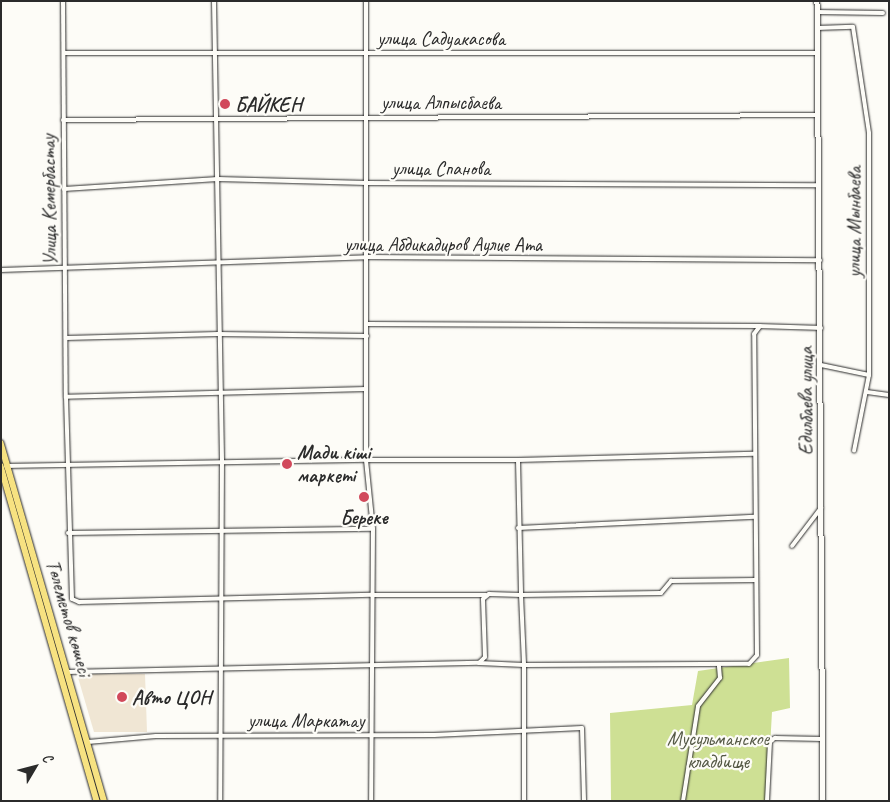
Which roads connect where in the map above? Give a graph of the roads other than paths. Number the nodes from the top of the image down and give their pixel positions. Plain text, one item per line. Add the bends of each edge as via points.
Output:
1 (63, 1) edge
2 (214, 1) edge
3 (366, 1) edge
4 (817, 1) edge
5 (817, 12) junction
6 (883, 13) dead end
7 (818, 28) junction
8 (64, 53) junction
9 (215, 53) junction
10 (367, 53) junction
11 (818, 53) junction
12 (818, 115) junction
13 (217, 117) junction
14 (366, 118) junction
15 (63, 120) junction
16 (218, 178) junction
17 (366, 183) junction
18 (819, 185) junction
19 (64, 189) junction
20 (367, 258) junction
21 (820, 260) junction
22 (218, 265) junction
23 (1, 270) edge
24 (66, 270) junction
25 (368, 324) junction
26 (760, 326) junction
27 (820, 328) junction
28 (218, 334) junction
29 (367, 336) junction
30 (66, 338) junction
31 (821, 365) junction
32 (869, 375) junction
33 (366, 389) junction
34 (220, 392) junction
35 (867, 392) junction
36 (889, 395) edge
37 (66, 397) junction
38 (1, 443) edge
39 (854, 452) dead end
40 (754, 454) junction
41 (366, 460) junction
42 (518, 460) junction
43 (222, 461) junction
44 (66, 463) junction
45 (4, 467) edge
46 (821, 508) junction
47 (755, 516) junction
48 (373, 528) junction
49 (518, 528) junction
50 (222, 532) junction
51 (68, 533) junction
52 (792, 546) dead end
53 (756, 580) junction
54 (372, 594) junction
55 (521, 594) junction
56 (486, 595) junction
57 (222, 600) junction
58 (55, 657) junction
59 (479, 663) junction
60 (372, 665) junction
61 (524, 665) junction
62 (719, 666) junction
63 (221, 669) junction
64 (67, 672) junction
65 (524, 731) junction
66 (371, 734) junction
67 (218, 735) junction
68 (822, 739) junction
69 (88, 742) junction
70 (97, 801) edge
71 (104, 801) edge
72 (220, 801) edge
73 (371, 801) edge
74 (524, 801) edge
75 (584, 801) edge
76 (683, 801) edge
77 (767, 801) edge
78 (823, 801) edge

1 - 8 street, Улица Кемербастау
2 - 9 street
3 - 10 street
4 - 5 street, Едилбаева улица
5 - 6 street
5 - 7 street, Едилбаева улица
7 - 11 street, Едилбаева улица
7 - 32 street, улица Мынбаева via 853,27 869,133
8 - 9 street, улица Садуакасова
8 - 15 street, Улица Кемербастау
9 - 10 street, улица Садуакасова
9 - 13 street
10 - 11 street, улица Садуакасова
10 - 14 street
11 - 12 street, Едилбаева улица
12 - 14 street, улица Алпысбаева
12 - 18 street, Едилбаева улица
13 - 14 street, улица Алпысбаева
13 - 15 street, улица Алпысбаева
13 - 16 street
14 - 17 street
15 - 19 street, Улица Кемербастау
16 - 17 street, улица Спанова
16 - 19 street, улица Спанова
16 - 22 street
17 - 18 street, улица Спанова
17 - 20 street
18 - 21 street, Едилбаева улица
19 - 24 street, Улица Кемербастау
20 - 21 street, улица Абдикадиров Аулие Ата
20 - 22 street, улица Абдикадиров Аулие Ата
20 - 25 street
21 - 27 street, Едилбаева улица
22 - 24 street, улица Абдикадиров Аулие Ата
22 - 28 street
23 - 24 street, улица Абдикадиров Аулие Ата
24 - 30 street, Улица Кемербастау
25 - 26 street
25 - 29 street
26 - 27 street
26 - 40 street via 754,334
27 - 31 street, Едилбаева улица
28 - 29 street
28 - 30 street
28 - 34 street
29 - 33 street
30 - 37 street, Улица Кемербастау
31 - 32 street
31 - 46 street, Едилбаева улица
32 - 35 street, улица Мынбаева
33 - 34 street
33 - 41 street
34 - 37 street
34 - 43 street
35 - 36 street
35 - 39 street, улица Мынбаева
37 - 44 street, Улица Кемербастау
38 - 45 main road, Төлеметов көшесі
40 - 42 street
40 - 47 street
41 - 42 street
41 - 43 street
41 - 48 street
42 - 49 street
43 - 44 street
43 - 50 street
44 - 45 street
44 - 51 street, Улица Кемербастау
45 - 58 main road, Төлеметов көшесі
45 - 64 main road, Төлеметов көшесі
46 - 52 street
46 - 68 street, Едилбаева улица
47 - 49 street
47 - 53 street
48 - 50 street
48 - 54 street
49 - 55 street
50 - 51 street
50 - 57 street
51 - 57 street, Улица Кемербастау via 69,592 72,599 79,602
53 - 55 street via 671,580 661,593
53 - 62 street via 757,655 750,664
54 - 56 street
54 - 57 street
54 - 60 street
55 - 56 street
55 - 61 street
56 - 59 street via 485,657
57 - 63 street
58 - 64 main road
58 - 70 main road, Төлеметов көшесі
59 - 60 street
59 - 61 street
60 - 63 street
60 - 66 street
61 - 62 street
61 - 65 street
62 - 76 street via 720,678 698,706
63 - 64 street
63 - 67 street
64 - 69 main road, Төлеметов көшесі
65 - 66 street, улица Маркатау
65 - 74 street
65 - 75 street, улица Маркатау via 582,728
66 - 67 street, улица Маркатау
66 - 73 street
67 - 69 street, улица Маркатау
67 - 72 street
68 - 77 street via 775,738 770,741
68 - 78 street, Едилбаева улица
69 - 71 main road, Төлеметов көшесі

